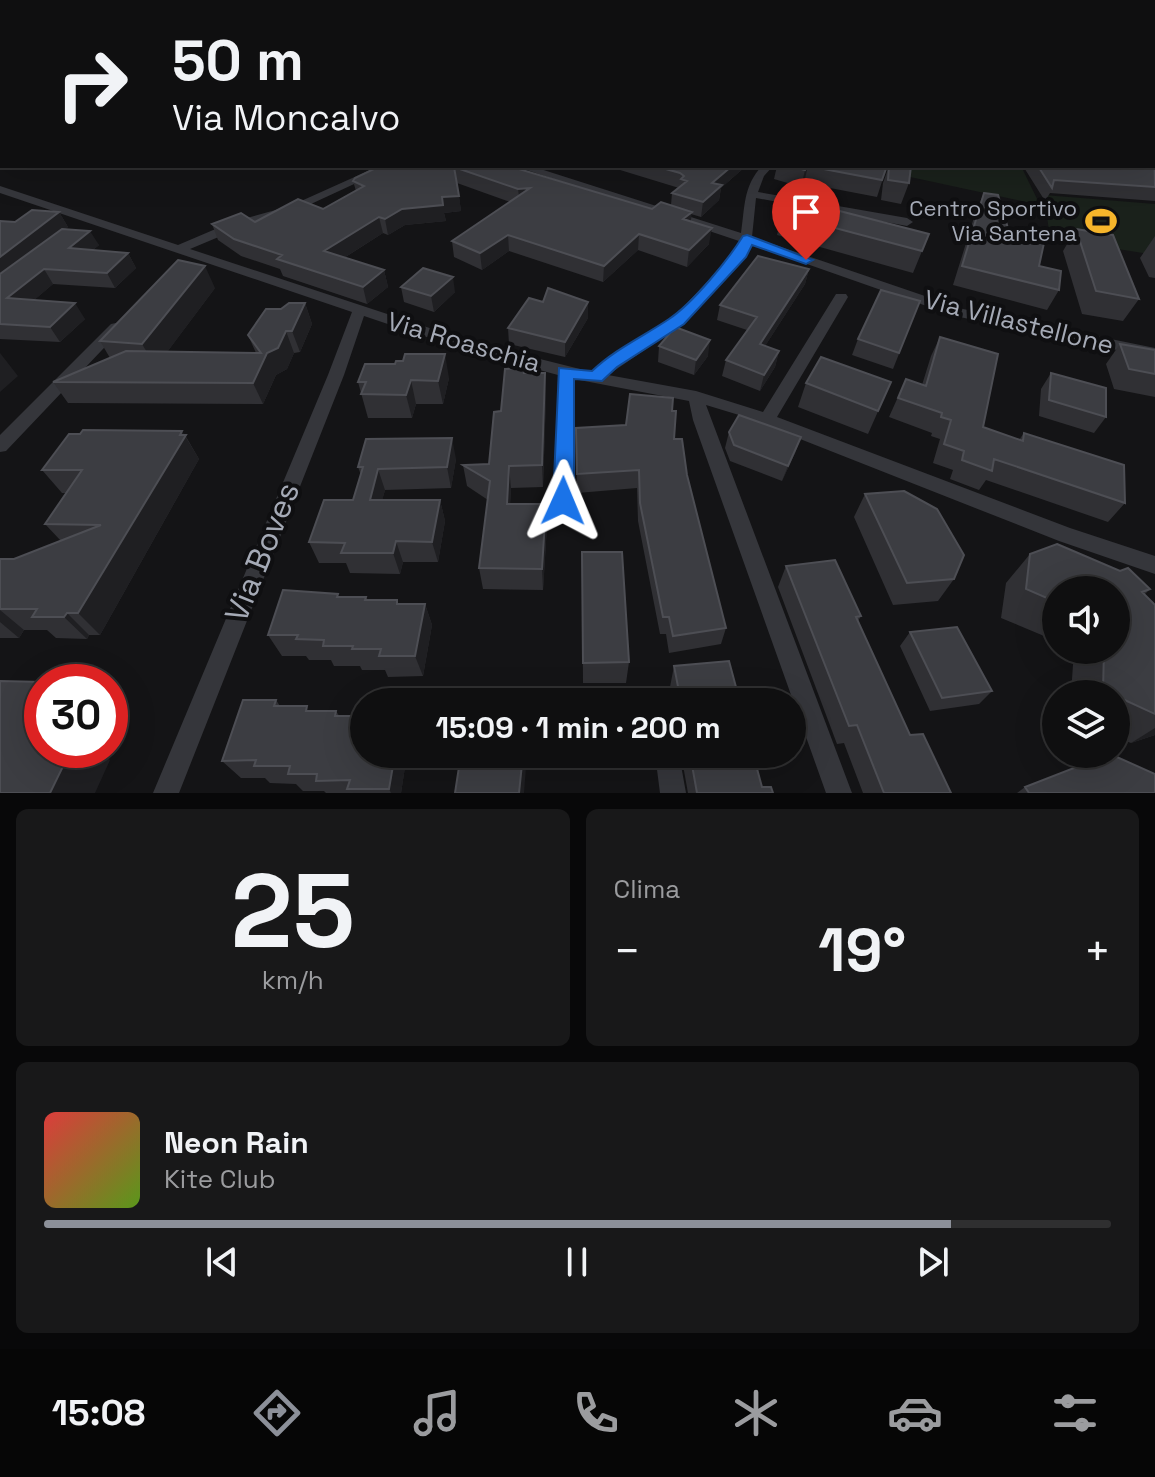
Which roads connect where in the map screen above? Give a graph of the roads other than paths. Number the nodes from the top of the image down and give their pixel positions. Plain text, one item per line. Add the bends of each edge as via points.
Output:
1 (384, 168) edge
2 (526, 168) edge
3 (766, 168) edge
4 (0, 189) edge
5 (750, 194) junction
6 (907, 222) dead end
7 (747, 239) junction
8 (183, 254) junction
9 (841, 297) dead end
10 (359, 311) junction
11 (123, 320) edge
12 (1155, 353) edge
13 (566, 372) junction
14 (596, 377) junction
15 (696, 397) junction
16 (767, 419) junction
17 (0, 446) edge
18 (563, 501) dead end
19 (1155, 565) edge
20 (669, 768) edge
21 (166, 793) edge
22 (673, 793) edge
23 (839, 793) edge

1 - 8 street via 294,208 236,225
2 - 7 street, Via Villastellone
3 - 5 street
4 - 8 street, Via Roaschia via 84,224
5 - 6 street
5 - 7 street
7 - 12 street, Via Villastellone via 960,313
7 - 14 street via 741,254 679,320
8 - 10 street, Via Roaschia
9 - 16 street
10 - 13 street, Via Roaschia
10 - 21 street, Via Boves
11 - 17 street
13 - 14 street, Via Roaschia
13 - 18 street
14 - 15 street, Via Roaschia
15 - 16 street, Via Roaschia
15 - 23 street
16 - 19 street, Via Roaschia
20 - 22 street

